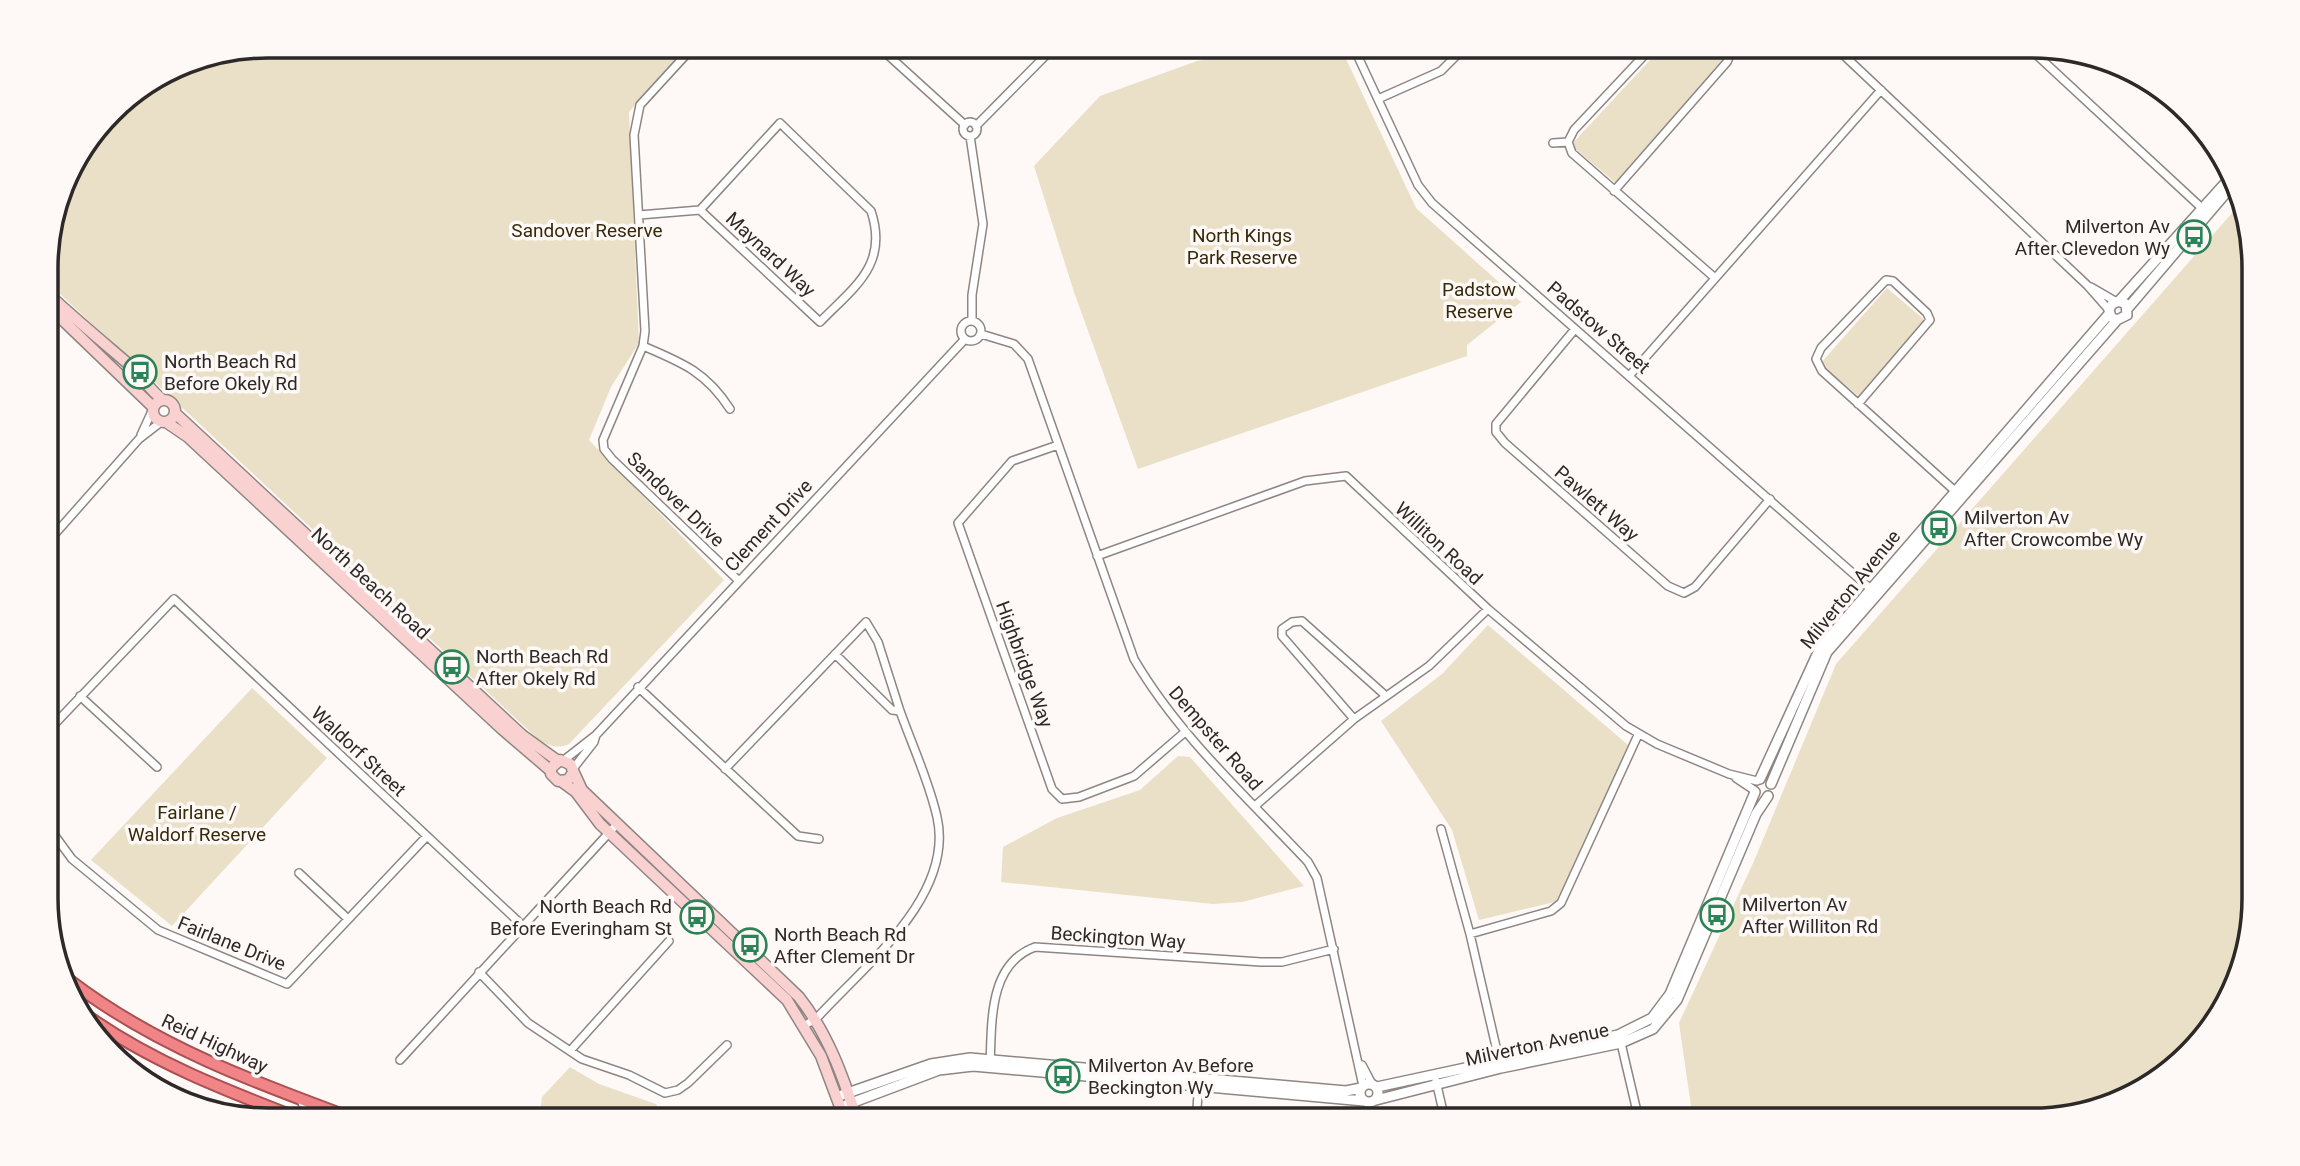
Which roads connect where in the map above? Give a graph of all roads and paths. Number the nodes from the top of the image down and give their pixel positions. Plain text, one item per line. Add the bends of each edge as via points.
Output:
1 (683, 58) edge
2 (891, 58) edge
3 (1043, 58) edge
4 (1359, 58) edge
5 (1454, 58) edge
6 (1642, 58) edge
7 (1729, 58) edge
8 (1848, 58) edge
9 (2040, 58) edge
10 (1881, 90) junction
11 (1378, 99) junction
12 (965, 125) junction
13 (976, 126) junction
14 (970, 136) junction
15 (1568, 142) junction
16 (1552, 143) dead end
17 (2225, 185) edge
18 (1614, 191) junction
19 (2227, 191) edge
20 (700, 209) junction
21 (2205, 212) junction
22 (639, 215) junction
23 (1715, 278) junction
24 (2087, 285) junction
25 (2117, 301) junction
26 (58, 303) edge
27 (2128, 308) junction
28 (2112, 315) junction
29 (58, 316) edge
30 (972, 321) junction
31 (1575, 329) junction
32 (981, 334) junction
33 (965, 339) junction
34 (643, 346) junction
35 (1630, 375) junction
36 (163, 400) junction
37 (1858, 404) junction
38 (153, 409) junction
39 (730, 410) dead end
40 (175, 413) junction
41 (163, 422) junction
42 (139, 439) junction
43 (1058, 445) junction
44 (1959, 494) junction
45 (1770, 499) junction
46 (58, 531) edge
47 (1097, 556) junction
48 (738, 580) junction
49 (1873, 591) junction
50 (1488, 609) junction
51 (835, 653) junction
52 (638, 687) junction
53 (80, 696) junction
54 (1386, 696) junction
55 (900, 711) junction
56 (1354, 719) junction
57 (58, 720) edge
58 (1185, 732) junction
59 (596, 735) junction
60 (1638, 735) junction
61 (561, 760) junction
62 (157, 767) dead end
63 (725, 769) junction
64 (551, 771) junction
65 (572, 772) junction
66 (561, 781) junction
67 (1771, 784) junction
68 (1756, 786) junction
69 (1768, 796) junction
70 (1255, 806) junction
71 (618, 823) junction
72 (1441, 829) dead end
73 (609, 833) junction
74 (427, 836) junction
75 (819, 839) dead end
76 (58, 840) edge
77 (299, 873) dead end
78 (348, 919) junction
79 (522, 925) junction
80 (1470, 934) junction
81 (669, 941) dead end
82 (1334, 949) junction
83 (479, 972) junction
84 (77, 984) edge
85 (816, 1018) junction
86 (99, 1023) edge
87 (805, 1025) junction
88 (1620, 1039) junction
89 (727, 1045) dead end
90 (570, 1051) junction
91 (400, 1060) dead end
92 (990, 1062) junction
93 (1500, 1064) junction
94 (1436, 1081) junction
95 (1199, 1083) junction
96 (1368, 1086) junction
97 (292, 1096) junction
98 (850, 1098) junction
99 (1376, 1100) junction
100 (839, 1101) junction
101 (1364, 1101) junction
102 (269, 1108) edge
103 (308, 1108) edge
104 (323, 1108) edge
105 (841, 1108) edge
106 (853, 1108) edge
107 (1197, 1108) edge
108 (1442, 1108) edge
109 (1636, 1108) edge

1 - 22 street, Sandover Drive via 640,105 634,135
2 - 12 street
3 - 13 street
4 - 11 street, Padstow Street
5 - 11 street via 1441,71
6 - 15 street
7 - 18 street
8 - 10 street
9 - 21 street
10 - 23 street
10 - 24 street
11 - 31 street, Padstow Street via 1418,185 1432,203
12 - 13 street
12 - 14 street via 964,132
13 - 14 street
14 - 30 street, Clement Drive via 983,223
15 - 16 street
15 - 18 street via 1572,153
17 - 21 street
18 - 23 street
19 - 21 street
20 - 20 street, Maynard Way via 820,322 869,272 875,224 871,211 780,123
20 - 22 street, Maynard Way
21 - 25 street
21 - 27 street
22 - 34 street, Sandover Drive
23 - 35 street
24 - 25 street
24 - 28 street
25 - 27 street
25 - 28 street
26 - 36 main road via 135,369 150,391
27 - 28 street via 2124,318
28 - 44 street, Milverton Avenue
29 - 38 main road
30 - 32 street via 981,327
30 - 33 street, Clement Drive via 962,328
31 - 35 street, Padstow Street
31 - 45 street, Pawlett Way via 1496,424 1496,432 1578,508 1668,586 1684,593 1695,587
32 - 33 street, Clement Drive via 977,340
32 - 43 street, Dempster Road via 1014,344 1028,359
33 - 48 street, Clement Drive
34 - 39 street via 700,373
34 - 48 street, Sandover Drive via 603,440 604,449
35 - 45 street, Padstow Street
36 - 38 main road
36 - 40 main road, North Beach Road via 172,403
37 - 37 street via 1822,371 1816,359 1886,279 1930,320
37 - 44 street
38 - 41 main road, North Beach Road
38 - 42 street
40 - 41 main road
40 - 61 main road, North Beach Road via 522,735
41 - 42 street
41 - 64 main road, North Beach Road via 188,437
42 - 46 street
43 - 47 street, Dempster Road
43 - 58 street, Highbridge Way via 1012,461 958,523 1052,789 1062,799 1079,797 1134,776
44 - 49 street, Milverton Avenue
45 - 49 street, Padstow Street
47 - 50 street, Williton Road via 1305,481 1346,476
47 - 58 street, Dempster Road via 1134,659
48 - 52 street, Clement Drive
49 - 67 street, Milverton Avenue via 1823,658
49 - 68 street, Milverton Avenue via 1815,656
50 - 54 street via 1429,666
50 - 60 street, Williton Road
51 - 55 street via 892,710
51 - 55 street via 866,622 878,642
51 - 63 street
52 - 59 street, Clement Drive
52 - 63 street
53 - 57 street
53 - 62 street
53 - 74 street, Waldorf Street via 174,599
54 - 56 street
54 - 56 street via 1302,621 1282,629 1282,636
55 - 85 street via 937,816 939,848 933,879 907,921
56 - 70 street
58 - 70 street, Dempster Road
59 - 61 street, Clement Drive
59 - 65 street, Clement Drive
60 - 68 street, Williton Road
60 - 80 street via 1561,904 1551,911
61 - 64 main road
61 - 65 main road, North Beach Road
63 - 75 street via 798,836
64 - 66 main road, North Beach Road
65 - 66 main road via 568,780
65 - 71 main road via 582,790
66 - 73 main road via 576,792
67 - 68 street
67 - 69 street, Milverton Avenue
68 - 69 street via 1762,797
68 - 88 street, Milverton Avenue via 1670,994 1652,1018
69 - 88 street, Milverton Avenue via 1756,814 1677,1000 1653,1029
70 - 82 street, Dempster Road via 1312,870
71 - 73 street
71 - 85 main road via 777,974
72 - 80 street
73 - 79 street
73 - 87 main road via 759,971
74 - 78 street, Fairlane Drive
74 - 79 street, Waldorf Street
76 - 78 street, Fairlane Drive via 72,859 158,930 287,984
77 - 78 street
79 - 83 street
80 - 93 street
81 - 90 street
82 - 92 street, Beckington Way via 1282,962 1261,962 1035,947 1015,958 998,985
82 - 96 street, Dempster Road
83 - 90 street via 528,1023
83 - 91 street
84 - 97 highway, Reid Highway via 194,1055
85 - 87 street
85 - 98 main road
86 - 102 highway, Reid Highway via 146,1052
87 - 100 main road
88 - 93 street, Milverton Avenue
88 - 109 street
89 - 90 street via 688,1083 665,1093
92 - 95 street, Milverton Avenue
92 - 98 street, Milverton Avenue via 939,1070
93 - 94 street, Milverton Avenue
94 - 96 street, Milverton Avenue
94 - 99 street, Milverton Avenue
94 - 108 street
95 - 96 street, Milverton Avenue via 1346,1091
95 - 101 street, Milverton Avenue
95 - 107 street
96 - 99 street via 1379,1094
96 - 101 street via 1360,1095
97 - 103 street
97 - 104 highway, Reid Highway
98 - 100 street, Milverton Avenue
98 - 106 main road
99 - 101 street, Milverton Avenue
100 - 105 main road

